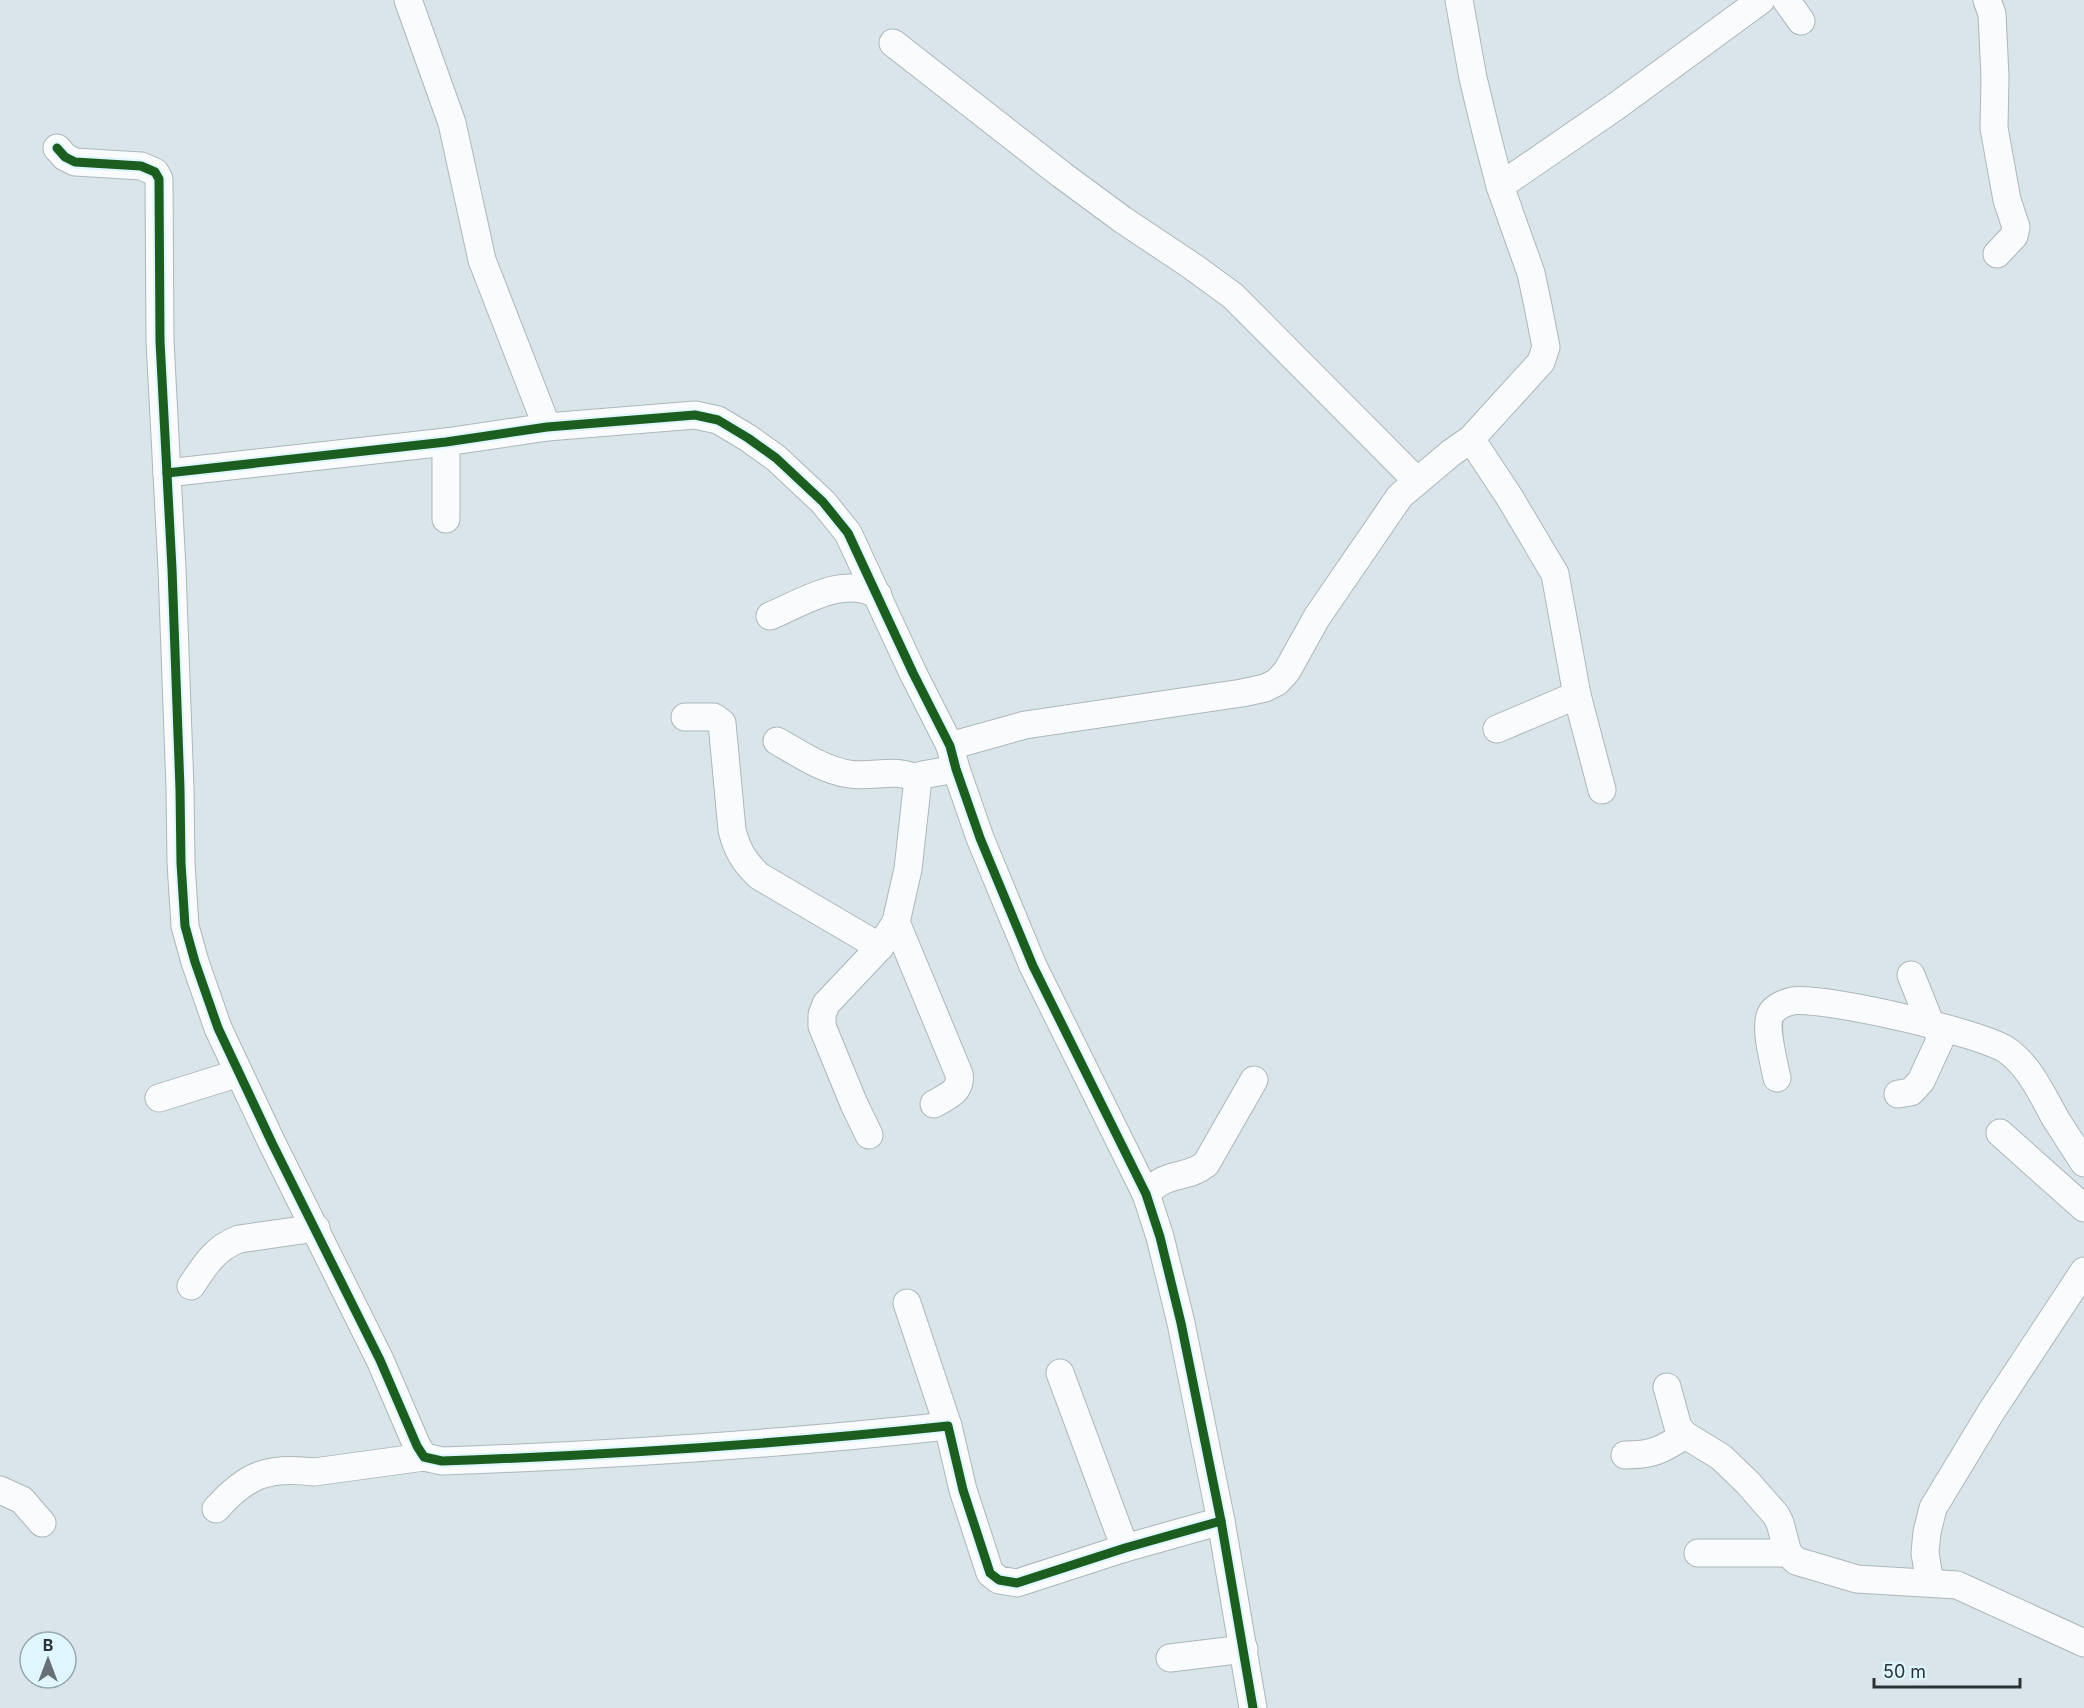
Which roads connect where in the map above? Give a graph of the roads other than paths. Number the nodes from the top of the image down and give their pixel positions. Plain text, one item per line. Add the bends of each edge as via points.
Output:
1 (408, 0) edge
2 (1459, 0) edge
3 (1761, 0) edge
4 (1987, 0) edge
5 (893, 42) dead end
6 (57, 148) dead end
7 (1500, 186) junction
8 (1997, 255) dead end
9 (548, 427) junction
10 (1471, 439) junction
11 (446, 442) junction
12 (167, 473) junction
13 (1417, 481) junction
14 (446, 519) dead end
15 (878, 595) junction
16 (770, 616) dead end
17 (1578, 695) junction
18 (685, 717) dead end
19 (1497, 729) dead end
20 (777, 741) dead end
21 (953, 758) junction
22 (918, 779) junction
23 (1602, 790) dead end
24 (896, 922) junction
25 (880, 947) junction
26 (1911, 975) dead end
27 (1938, 1027) junction
28 (239, 1072) junction
29 (1777, 1078) dead end
30 (1254, 1080) dead end
31 (1898, 1094) dead end
32 (159, 1098) dead end
33 (934, 1104) dead end
34 (2000, 1133) dead end
35 (869, 1135) dead end
36 (2084, 1163) edge
37 (1146, 1194) junction
38 (2084, 1208) edge
39 (316, 1228) junction
40 (2084, 1271) edge
41 (191, 1286) dead end
42 (907, 1304) dead end
43 (1060, 1373) dead end
44 (1667, 1387) dead end
45 (948, 1426) junction
46 (1685, 1434) junction
47 (1625, 1455) dead end
48 (424, 1457) junction
49 (0, 1490) edge
50 (216, 1509) dead end
51 (1221, 1521) junction
52 (42, 1523) dead end
53 (1125, 1548) junction
54 (1698, 1553) dead end
55 (1788, 1553) junction
56 (1930, 1582) junction
57 (2084, 1643) edge
58 (1244, 1649) junction
59 (1170, 1658) dead end
60 (1253, 1708) edge

1 - 9 street via 452,123 482,260
2 - 7 street via 1473,78
3 - 7 street
4 - 8 street via 1992,14 1994,128 2016,227 2014,236
5 - 13 street via 1123,220 1233,296
6 - 12 street via 75,162 141,166 155,172 159,179 160,341
7 - 10 street via 1531,273 1546,347 1533,374
9 - 11 street
9 - 15 street via 695,415 718,420 776,458 823,502 848,533
10 - 13 street
10 - 17 street via 1555,574
11 - 12 street
11 - 14 street
12 - 28 street via 185,926 218,1028
13 - 21 street via 1387,514 1277,682 1242,693 1026,725
15 - 16 street via 861,588 841,588
15 - 21 street
17 - 19 street
17 - 23 street
18 - 25 street via 710,716 722,723 732,830 747,865 759,876
20 - 22 street via 834,771 864,776 898,772
21 - 22 street
21 - 37 street via 980,838 1033,966
22 - 24 street via 908,869
24 - 25 street
24 - 33 street via 959,1074 957,1089
25 - 35 street via 826,1004 822,1015 822,1026
26 - 27 street
27 - 29 street via 1832,1004 1782,1004 1767,1021
27 - 31 street via 1921,1081 1911,1092
27 - 36 street via 1994,1043 2019,1061
28 - 32 street
28 - 39 street
30 - 37 street via 1206,1164 1161,1180
34 - 38 street
37 - 51 street via 1181,1323
39 - 41 street via 227,1243 208,1259
39 - 48 street
40 - 56 street via 1933,1508 1925,1553
42 - 45 street
43 - 53 street
44 - 46 street via 1678,1427
45 - 48 street via 560,1457 442,1461
45 - 53 street via 963,1490 990,1573 999,1580 1017,1582
46 - 47 street via 1648,1455
46 - 55 street via 1721,1457 1769,1507 1780,1523
48 - 50 street via 314,1472 274,1470 241,1484
49 - 52 street via 22,1500
51 - 53 street
51 - 58 street
54 - 55 street
55 - 56 street via 1797,1561 1857,1579
56 - 57 street via 1956,1585
58 - 59 street
58 - 60 street

